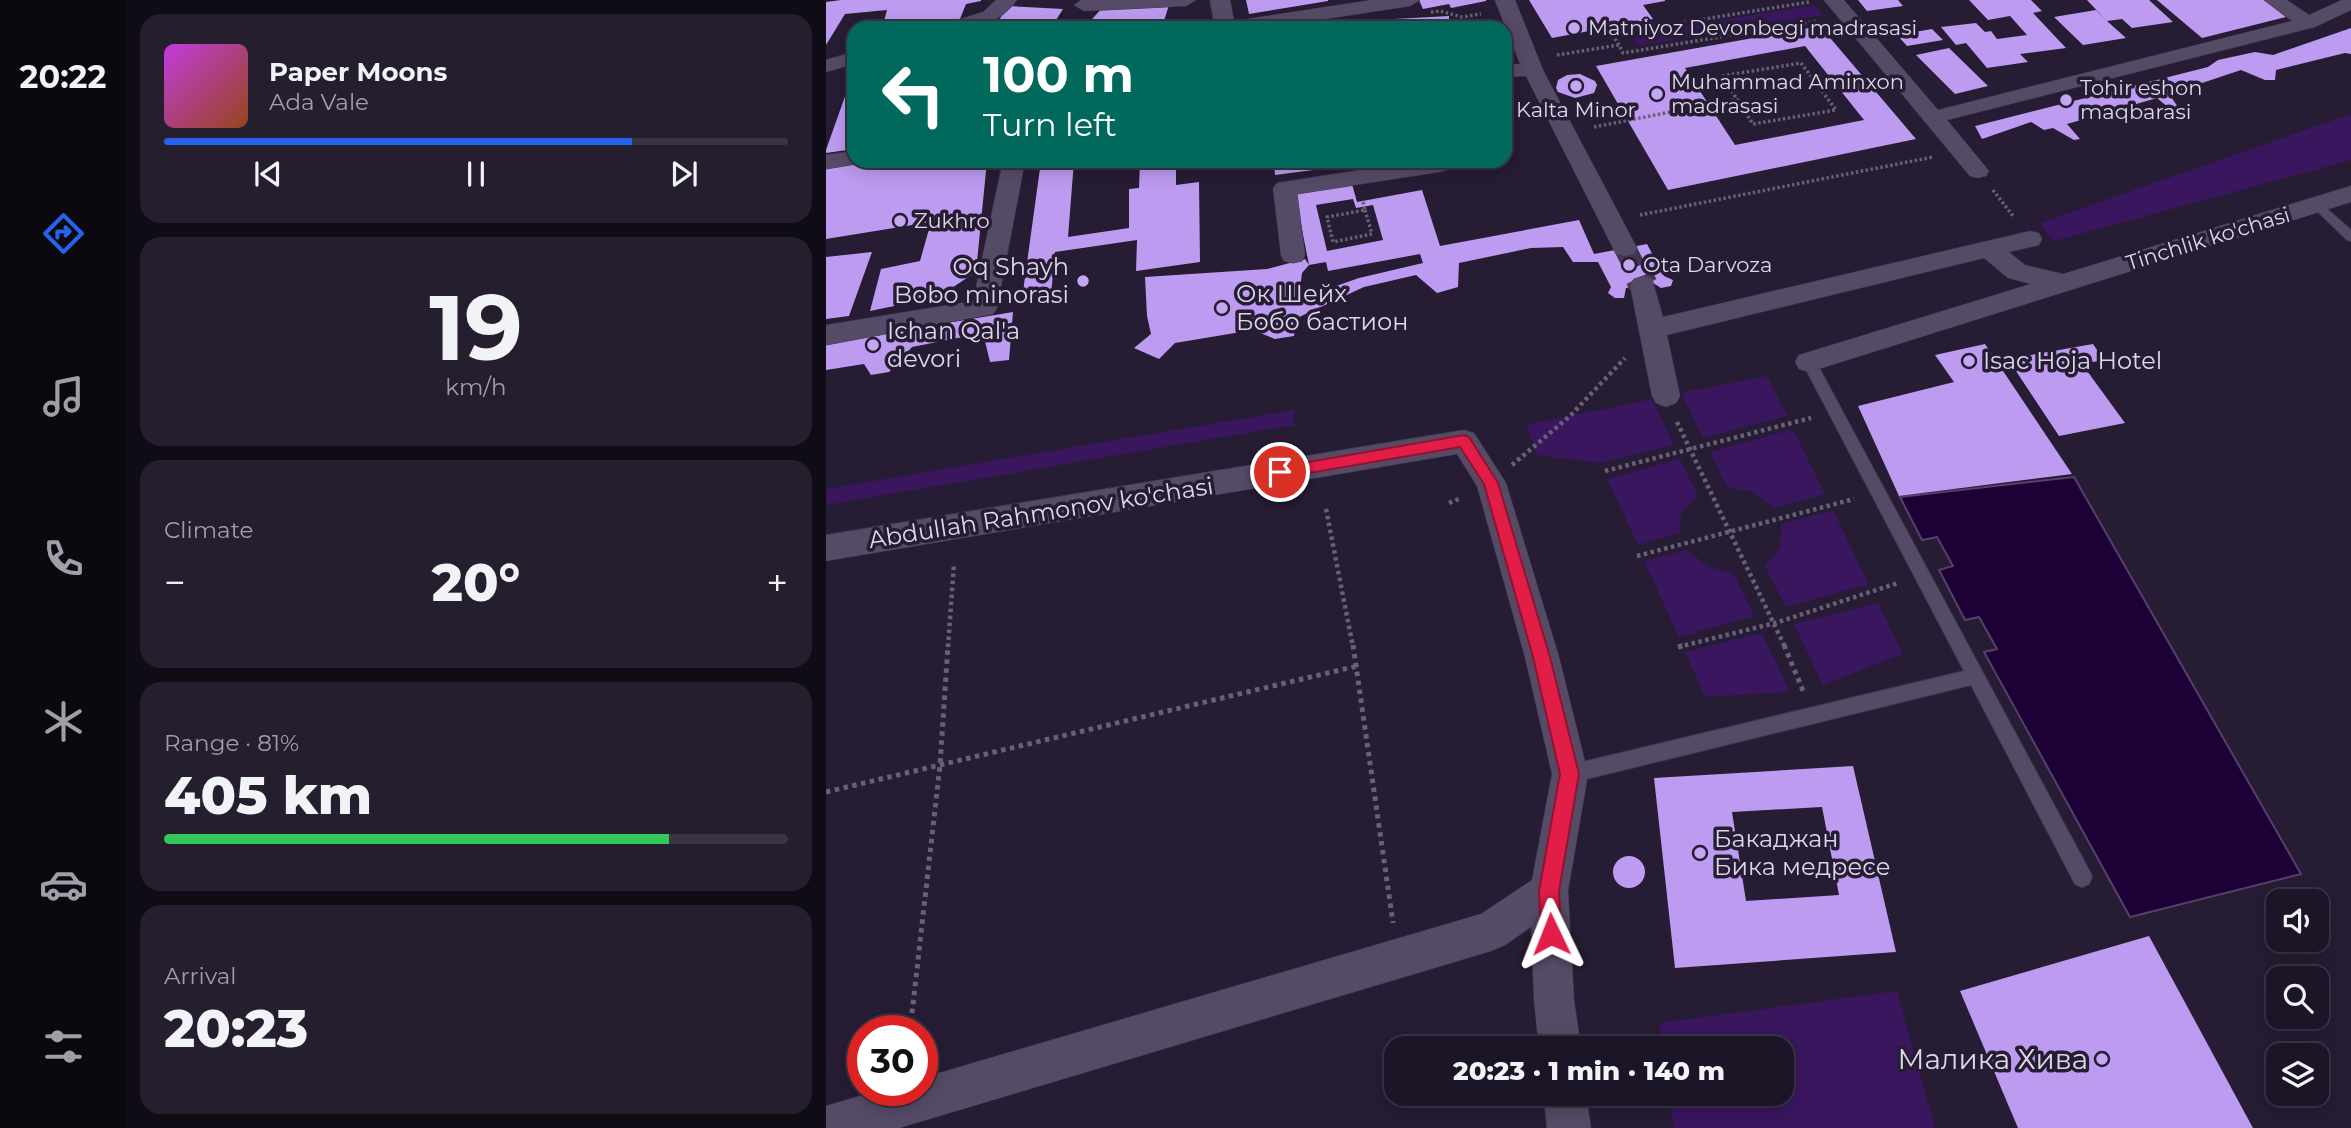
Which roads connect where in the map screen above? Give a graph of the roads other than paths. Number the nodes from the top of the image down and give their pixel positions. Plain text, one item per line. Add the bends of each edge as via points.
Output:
1 (1007, 0) edge
2 (1186, 0) edge
3 (1220, 0) edge
4 (1410, 0) edge
5 (2274, 0) edge
6 (1085, 2) edge
7 (2351, 3) edge
8 (1507, 5) edge
9 (1363, 8) junction
10 (1840, 8) edge
11 (974, 21) edge
12 (1076, 21) edge
13 (1224, 21) edge
14 (1274, 21) edge
15 (1368, 21) edge
16 (2308, 23) junction
17 (847, 60) edge
18 (826, 66) edge
19 (1533, 70) junction
20 (1512, 71) edge
21 (1935, 117) junction
22 (847, 159) edge
23 (826, 162) edge
24 (1013, 168) edge
25 (1400, 168) edge
26 (1978, 171) dead end
27 (1347, 172) edge
28 (2351, 194) edge
29 (2317, 204) junction
30 (2351, 237) edge
31 (2030, 239) dead end
32 (1625, 248) tunnel mouth
33 (1989, 248) junction
34 (1293, 255) dead end
35 (2064, 284) junction
36 (1643, 285) tunnel mouth
37 (1653, 329) junction
38 (826, 335) edge
39 (1809, 362) joint
40 (1666, 396) road end
41 (826, 548) edge
42 (1977, 676) junction
43 (1570, 774) junction
44 (2082, 877) dead end
45 (1549, 891) junction
46 (1558, 1036) edge
47 (1566, 1106) edge
48 (826, 1128) edge
49 (1569, 1128) edge

1 - 11 street via 990,16
2 - 6 street
3 - 13 street
4 - 9 street
5 - 16 street
6 - 12 street
7 - 16 street
8 - 19 street
9 - 14 street
9 - 15 street
10 - 21 street
16 - 21 street
17 - 18 street
19 - 20 street
19 - 32 street
21 - 26 street
22 - 23 street
24 - 38 street via 985,308
25 - 27 street
27 - 34 street via 1285,188
28 - 29 street, Tinchlik ko'chasi
29 - 30 lane
29 - 35 street, Tinchlik ko'chasi
31 - 33 street
33 - 35 street via 2017,272
33 - 37 street
35 - 39 street, Tinchlik ko'chasi
36 - 37 street
37 - 40 street
39 - 42 lane
41 - 43 street, Abdullah Rahmonov ko'chasi via 1464,441 1491,483 1542,657
42 - 43 lane
42 - 44 lane
43 - 45 street
45 - 46 street
45 - 48 street via 1490,931
47 - 49 street

